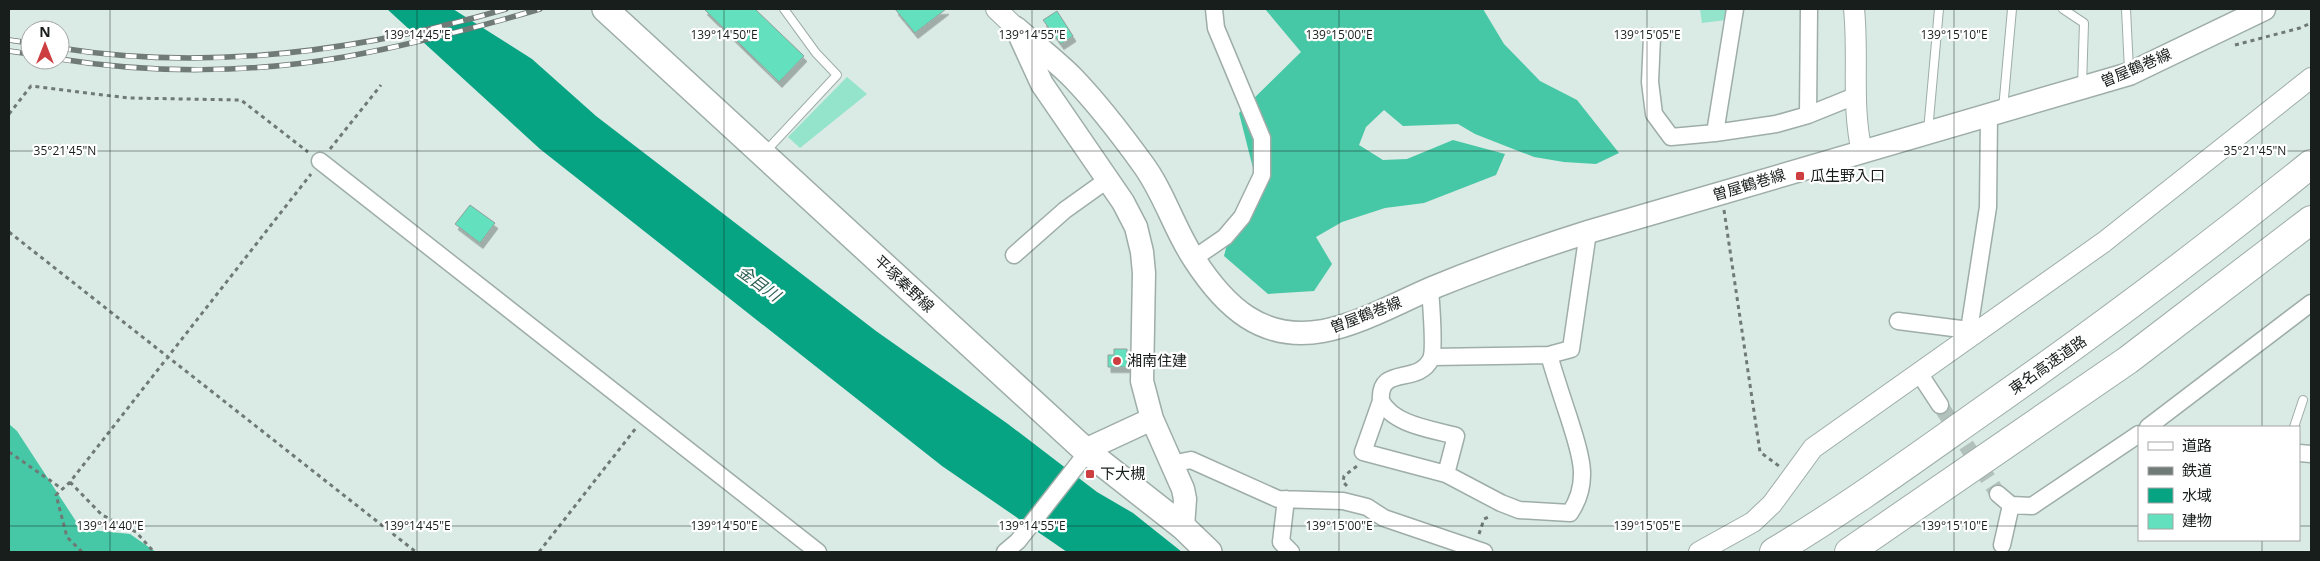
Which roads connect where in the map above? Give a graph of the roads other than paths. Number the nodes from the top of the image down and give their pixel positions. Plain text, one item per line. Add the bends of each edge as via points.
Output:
1 (605, 9) edge
2 (784, 9) edge
3 (996, 9) edge
4 (1214, 9) edge
5 (1735, 9) edge
6 (1809, 9) edge
7 (1854, 9) edge
8 (1939, 9) edge
9 (2012, 9) edge
10 (2063, 9) edge
11 (2126, 9) edge
12 (2264, 9) edge
13 (1016, 28) junction
14 (1652, 37) dead end
15 (2129, 74) junction
16 (2311, 78) edge
17 (2082, 90) junction
18 (1855, 96) junction
19 (1996, 113) junction
20 (1808, 115) junction
21 (1928, 132) junction
22 (1715, 133) junction
23 (1862, 152) junction
24 (763, 154) junction
25 (320, 161) road end
26 (2311, 164) edge
27 (1107, 180) junction
28 (2311, 220) edge
29 (1588, 232) junction
30 (1014, 256) dead end
31 (1193, 259) junction
32 (1430, 289) junction
33 (2311, 302) edge
34 (1898, 321) dead end
35 (1969, 334) junction
36 (1549, 355) junction
37 (1432, 357) junction
38 (1919, 373) junction
39 (2303, 400) dead end
40 (1381, 401) junction
41 (1940, 406) tunnel mouth
42 (1152, 419) junction
43 (2149, 426) edge
44 (2294, 426) edge
45 (2138, 435) edge
46 (1083, 454) junction
47 (1172, 464) junction
48 (1446, 474) junction
49 (1286, 500) junction
50 (1183, 526) junction
51 (2002, 548) edge
52 (1852, 550) edge
53 (1479, 551) edge
54 (818, 552) edge
55 (1005, 552) edge
56 (1210, 552) edge
57 (1291, 552) edge
58 (1699, 552) edge
59 (1774, 552) edge

1 - 24 main road, 平塚秦野線
2 - 24 lane via 816,53 837,75
3 - 13 street
4 - 31 street via 1216,28 1262,138 1262,175 1242,217 1225,237
5 - 22 street
6 - 20 street
7 - 18 street
8 - 21 lane
9 - 19 lane
10 - 17 lane via 2084,23
11 - 15 lane
12 - 15 main road, 曽屋鶴巻線
13 - 27 main road via 1042,84
13 - 31 main road, 曽屋鶴巻線 via 1073,78 1119,132 1144,166
14 - 22 street via 1650,82 1654,114 1671,137
15 - 17 main road, 曽屋鶴巻線
16 - 35 street via 2104,242
17 - 19 main road, 曽屋鶴巻線
18 - 20 street
18 - 23 street
19 - 21 main road, 曽屋鶴巻線
19 - 35 street via 1988,207
20 - 22 street via 1776,124
21 - 23 main road, 曽屋鶴巻線
23 - 29 main road, 曽屋鶴巻線
24 - 46 main road, 平塚秦野線
25 - 54 street
26 - 59 highway, 東名高速道路 via 2103,326 1834,516
27 - 30 street via 1066,210
27 - 42 main road via 1136,227 1142,252 1142,381
28 - 52 highway via 2128,360
29 - 32 main road, 曽屋鶴巻線 via 1504,258
29 - 36 street via 1571,349
31 - 32 main road, 曽屋鶴巻線 via 1228,303 1249,320 1274,330 1295,333 1323,331 1352,322
32 - 37 street
33 - 43 street
34 - 35 street
35 - 38 street
36 - 37 street
36 - 48 street via 1582,452 1582,482 1578,502 1570,513 1519,510
37 - 40 street via 1424,369 1390,378 1380,392
38 - 41 street
38 - 58 street via 1812,448 1772,504 1753,522
39 - 44 lane
40 - 48 street via 1386,410 1409,422 1456,436
40 - 48 street via 1363,452
42 - 46 main road
42 - 47 main road
45 - 51 street via 2032,506 2004,500
46 - 50 main road, 平塚秦野線
46 - 55 street via 1018,541
47 - 49 street via 1191,460
47 - 50 main road via 1184,490
49 - 53 street via 1356,504 1384,518
49 - 57 street via 1281,542
50 - 56 main road, 平塚秦野線

